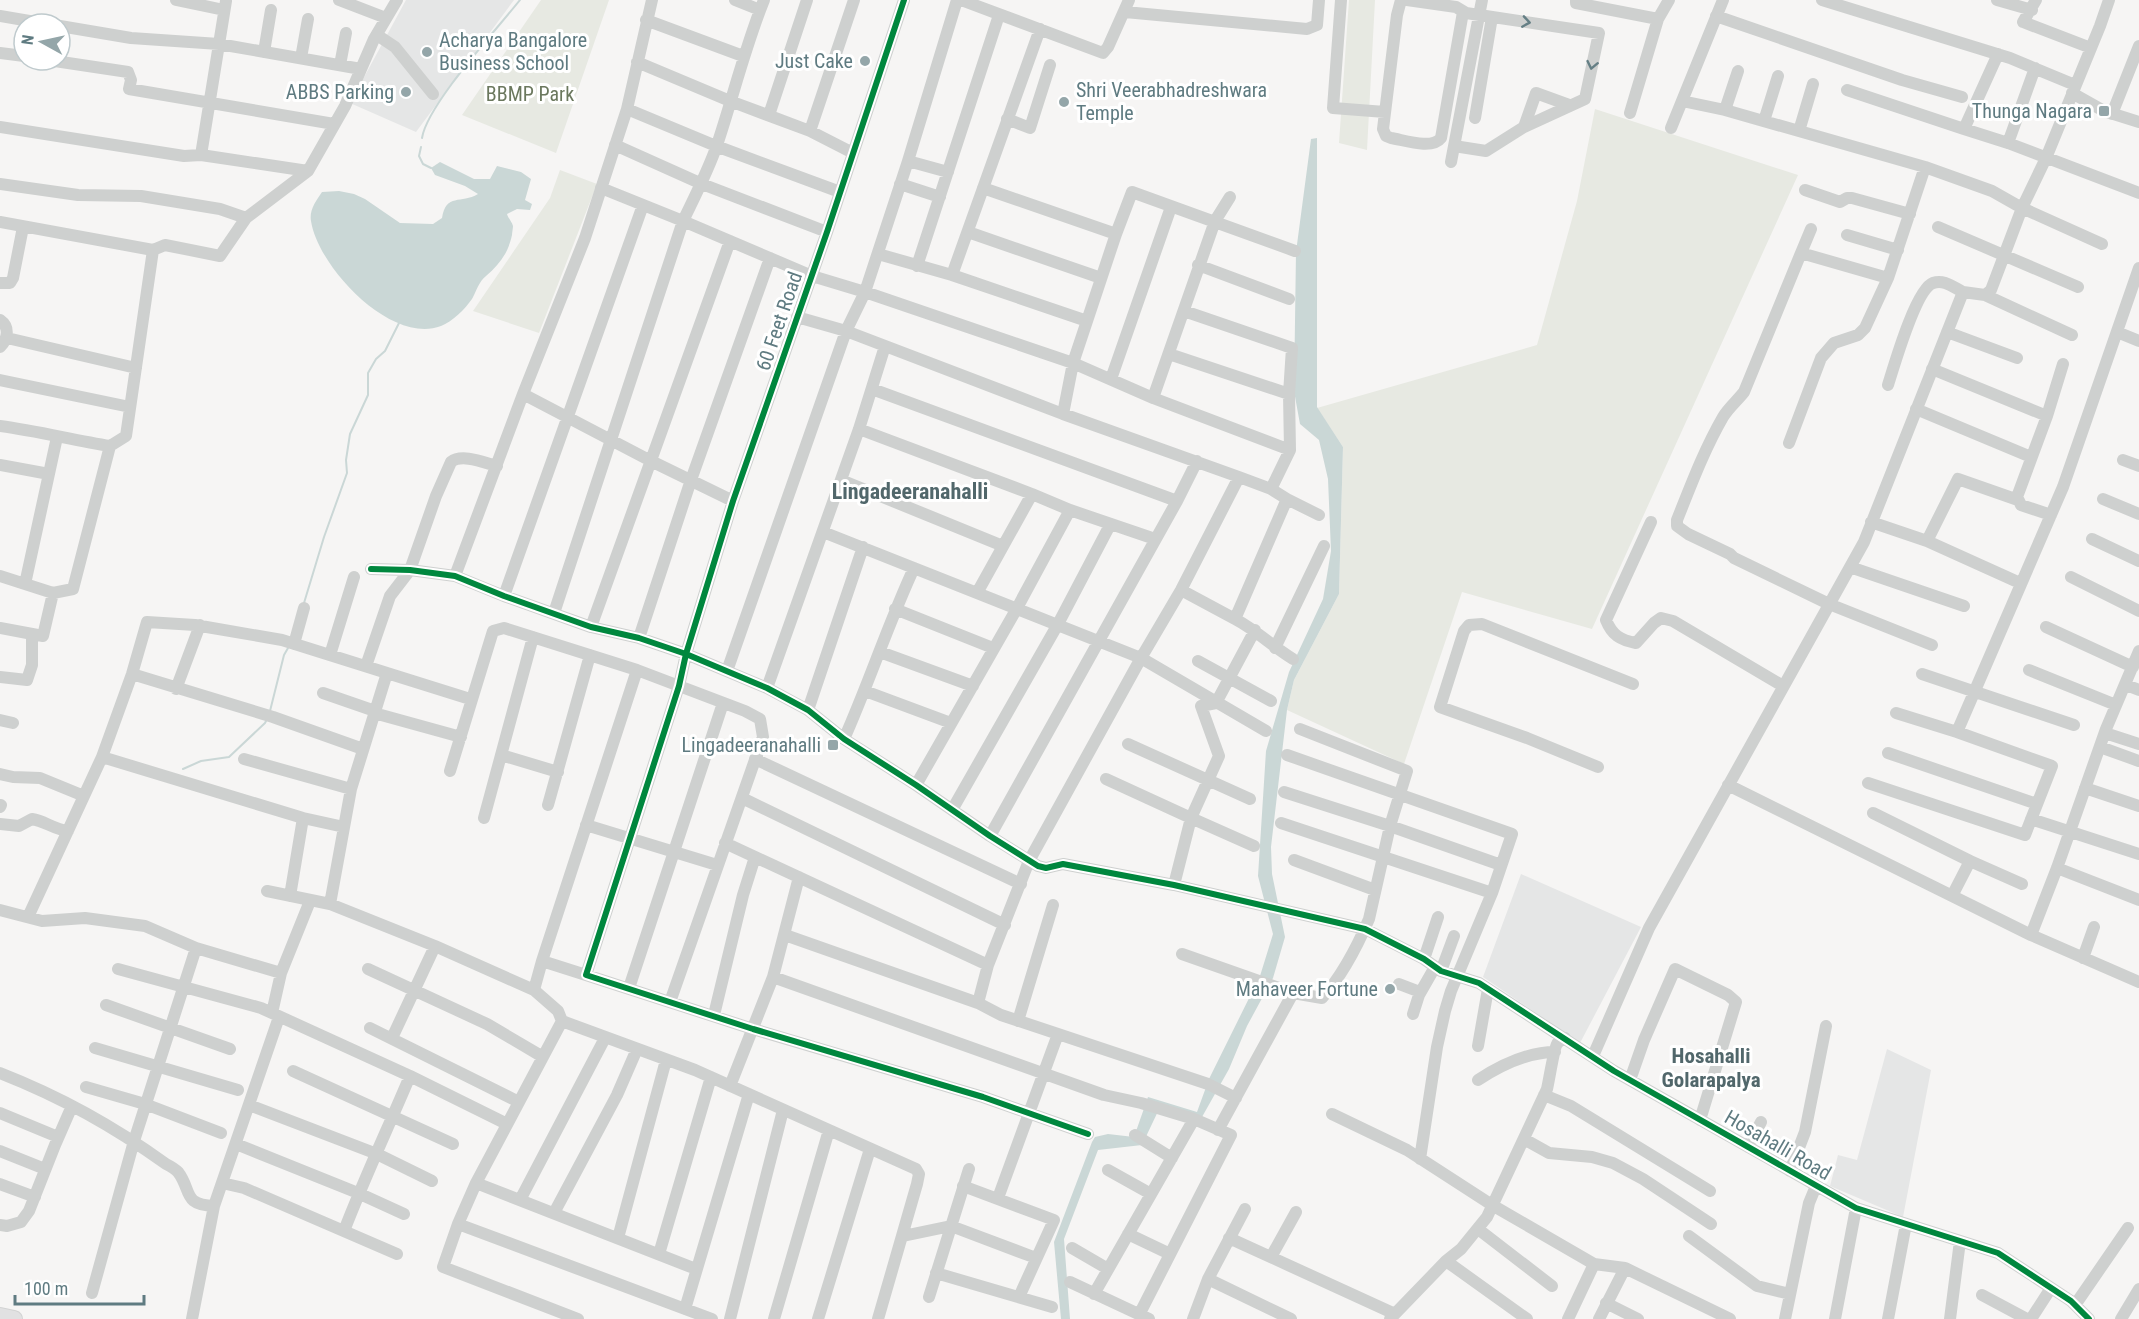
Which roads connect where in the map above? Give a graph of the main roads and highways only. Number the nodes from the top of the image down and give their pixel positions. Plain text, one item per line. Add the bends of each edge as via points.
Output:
1 (0, 1316) edge
2 (14, 1319) edge

1 - 2 highway

